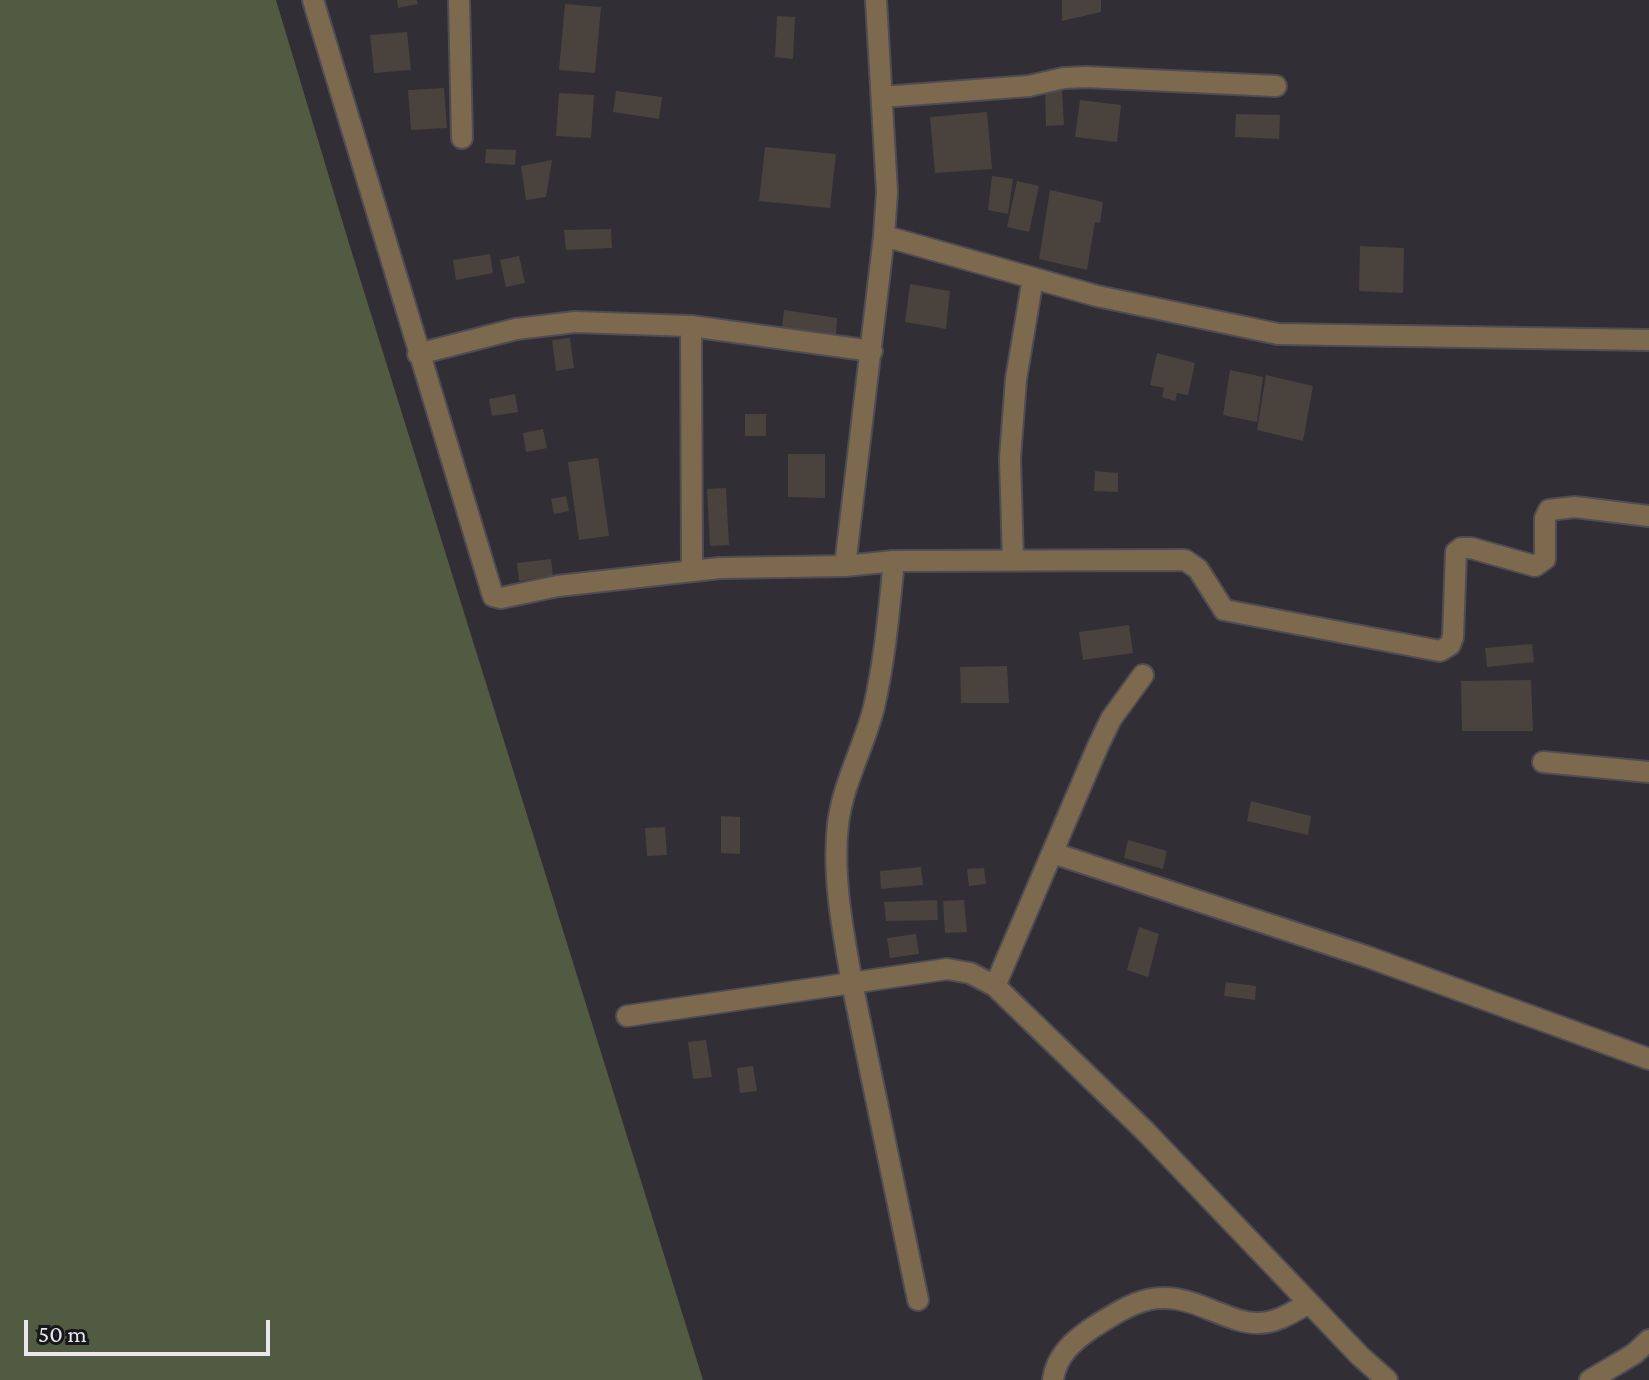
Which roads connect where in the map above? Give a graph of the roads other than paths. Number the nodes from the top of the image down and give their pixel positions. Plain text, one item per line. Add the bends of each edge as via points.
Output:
1 (313, 0) edge
2 (459, 0) edge
3 (876, 0) edge
4 (1276, 86) dead end
5 (882, 97) junction
6 (462, 138) dead end
7 (884, 236) junction
8 (1033, 278) junction
9 (691, 326) junction
10 (1649, 340) edge
11 (872, 351) junction
12 (418, 354) junction
13 (1649, 516) edge
14 (1013, 560) junction
15 (894, 561) junction
16 (845, 566) junction
17 (692, 571) junction
18 (1143, 675) dead end
19 (1543, 762) dead end
20 (1649, 772) edge
21 (1053, 853) junction
22 (852, 983) junction
23 (995, 986) junction
24 (627, 1016) dead end
25 (1649, 1059) edge
26 (918, 1300) dead end
27 (1309, 1303) junction
28 (1649, 1340) edge
29 (1053, 1380) edge
30 (1387, 1380) edge
31 (1590, 1380) edge

1 - 12 street
2 - 6 street
3 - 5 street
4 - 5 street via 1086,77
5 - 7 street
7 - 8 street
7 - 11 street
8 - 10 street via 1278,334
8 - 14 street via 1016,379 1010,458
9 - 11 street
9 - 12 street via 575,322 516,329
9 - 17 street
11 - 16 street
12 - 17 street via 493,596
13 - 14 street via 1575,507 1549,510 1545,559 1535,566 1461,548 1456,552 1453,637 1440,651 1224,610 1198,569 1185,560
14 - 15 street
15 - 16 street
15 - 22 street via 873,710 838,826 843,932
16 - 17 street
18 - 21 street via 1111,719
19 - 20 street
21 - 23 street
21 - 25 street via 1368,957
22 - 23 street via 947,969
22 - 24 street
22 - 26 street
23 - 27 street via 1146,1132
27 - 29 street via 1260,1323 1240,1322 1189,1300 1160,1297 1129,1304 1071,1342
27 - 30 street
28 - 31 street

